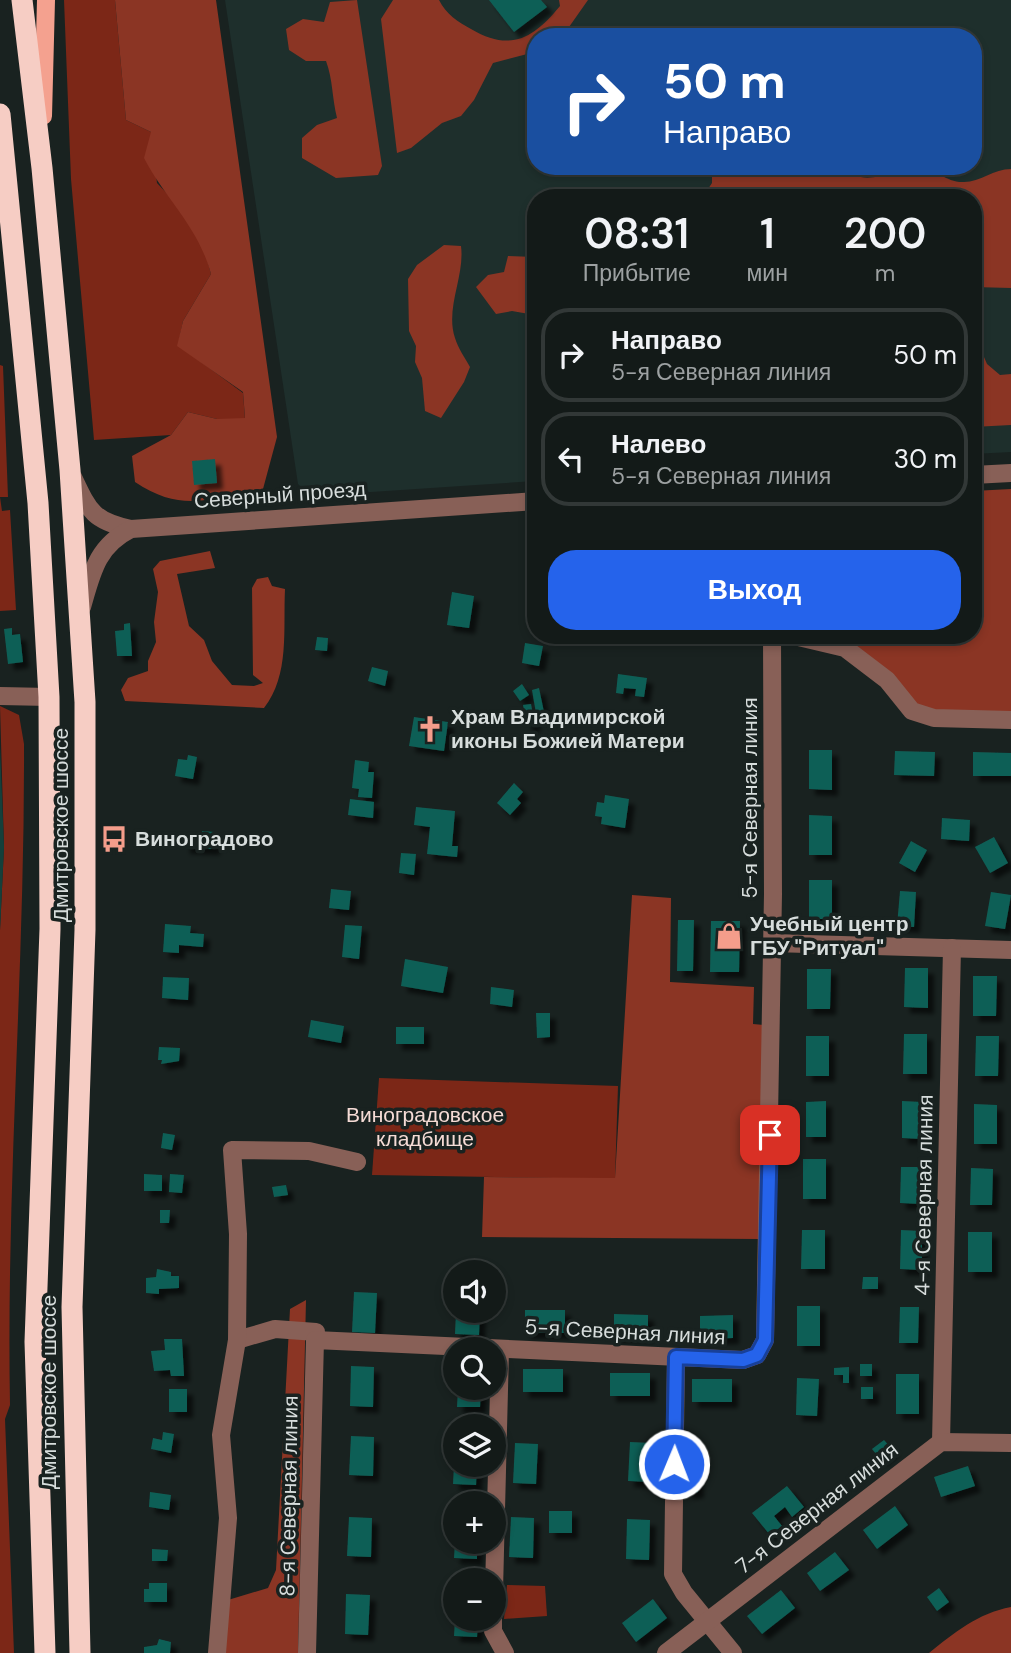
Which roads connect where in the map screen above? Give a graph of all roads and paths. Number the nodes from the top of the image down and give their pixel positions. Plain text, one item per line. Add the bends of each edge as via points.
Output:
1 (22, 0) edge
2 (46, 0) edge
3 (0, 114) edge
4 (2, 152) edge
5 (42, 168) junction
6 (70, 470) junction
7 (1011, 473) edge
8 (982, 475) edge
9 (527, 502) edge
10 (131, 529) junction
11 (80, 614) junction
12 (772, 644) edge
13 (828, 644) edge
14 (0, 696) edge
15 (49, 697) junction
16 (1011, 720) edge
17 (773, 943) junction
18 (952, 948) junction
19 (1011, 950) edge
20 (357, 1162) dead end
21 (316, 1336) junction
22 (237, 1340) junction
23 (443, 1345) edge
24 (506, 1349) edge
25 (676, 1357) junction
26 (499, 1400) edge
27 (941, 1443) junction
28 (1011, 1443) edge
29 (495, 1568) edge
30 (708, 1621) junction
31 (492, 1631) edge
32 (45, 1653) edge
33 (80, 1653) edge
34 (217, 1653) edge
35 (307, 1653) edge
36 (505, 1653) edge
37 (666, 1653) edge
38 (733, 1653) edge

1 - 5 highway, Дмитровское шоссе
2 - 5 main road
3 - 4 highway, Дмитровское шоссе
4 - 15 highway, Дмитровское шоссе via 38,503
5 - 6 highway, Дмитровское шоссе
6 - 10 street via 92,514
6 - 11 highway, Дмитровское шоссе
7 - 8 street
9 - 10 street, Северный проезд
10 - 11 street via 114,538 97,558
11 - 33 highway, Дмитровское шоссе via 85,702 85,930 72,1371
12 - 17 street, 5-я Северная линия
13 - 16 street via 845,648 887,680 912,711 934,718
14 - 15 street
15 - 32 highway, Дмитровское шоссе via 50,929 36,1342
17 - 18 street
17 - 25 street, 5-я Северная линия via 765,1340 757,1355 743,1360
18 - 19 street
18 - 27 street, 4-я Северная линия
20 - 22 street via 309,1151 232,1150 238,1234
21 - 22 street, 5-я Северная линия via 275,1329
21 - 23 street, 5-я Северная линия
21 - 35 street, 8-я Северная линия
22 - 34 street via 221,1435 228,1518
24 - 25 street, 5-я Северная линия
25 - 30 street via 673,1574
26 - 29 street
27 - 28 street
27 - 30 street, 7-я Северная линия
30 - 37 street, 7-я Северная линия
30 - 38 street
31 - 36 street

